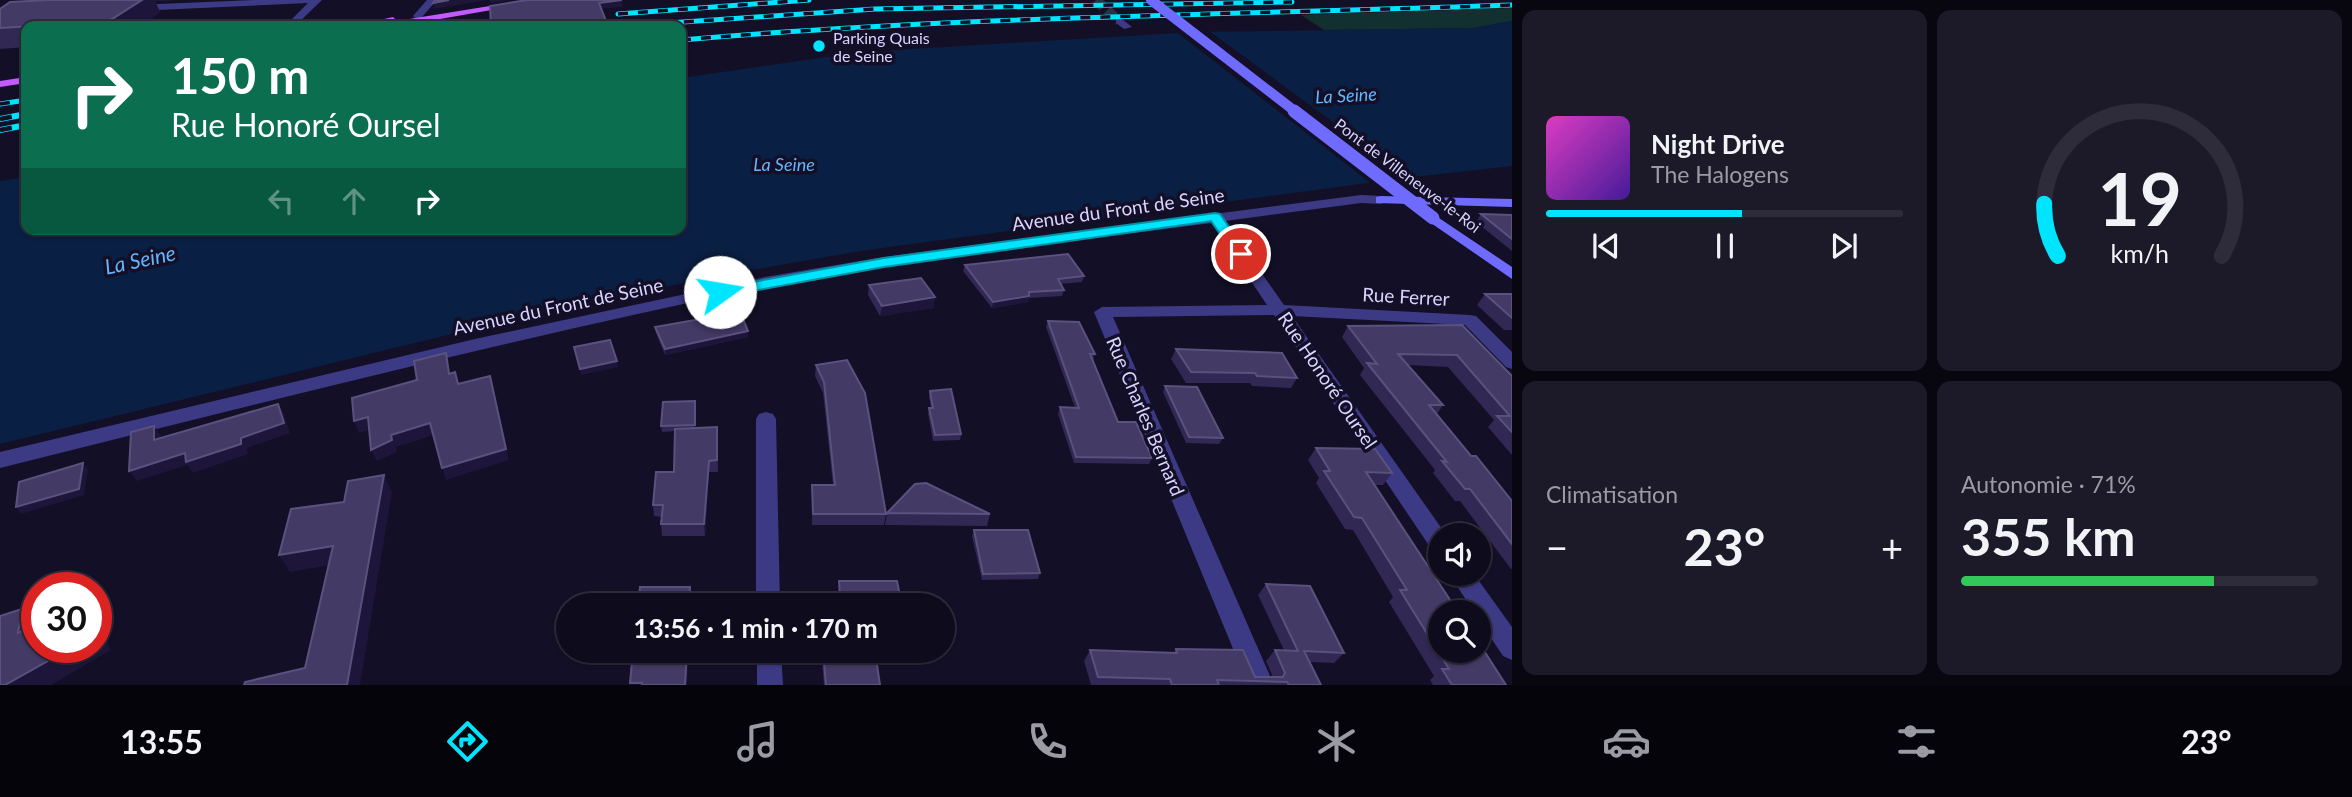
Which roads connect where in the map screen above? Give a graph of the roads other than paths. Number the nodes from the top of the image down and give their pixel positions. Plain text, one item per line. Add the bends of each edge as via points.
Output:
1 (317, 0) edge
2 (432, 0) edge
3 (510, 0) edge
4 (544, 0) edge
5 (1151, 0) edge
6 (128, 9) edge
7 (418, 16) junction
8 (295, 21) edge
9 (388, 21) edge
10 (415, 21) edge
11 (21, 81) edge
12 (0, 84) edge
13 (21, 87) edge
14 (0, 90) edge
15 (1381, 200) joint
16 (1512, 203) edge
17 (1215, 217) junction
18 (1512, 274) edge
19 (1280, 310) junction
20 (1512, 363) edge
21 (765, 419) dead end
22 (0, 460) edge
23 (1428, 526) edge
24 (1469, 586) edge
25 (768, 593) edge
26 (1512, 648) edge
27 (769, 663) edge
28 (770, 685) edge
29 (1261, 685) edge

1 - 6 street
1 - 8 street
2 - 7 street
3 - 7 main road
4 - 10 main road
5 - 18 main road, Pont de Villeneuve-le-Roi, bridge
7 - 9 main road
11 - 12 main road
13 - 14 main road
15 - 16 main road
15 - 17 street, Avenue du Front de Seine
17 - 19 street, Rue Honoré Oursel
17 - 22 street, Avenue du Front de Seine via 765,282 475,345
19 - 20 street, Rue Ferrer via 1470,320
19 - 23 street, Rue Honoré Oursel
19 - 29 street, Rue Charles Bernard via 1102,312
21 - 25 street
24 - 26 street
27 - 28 street

